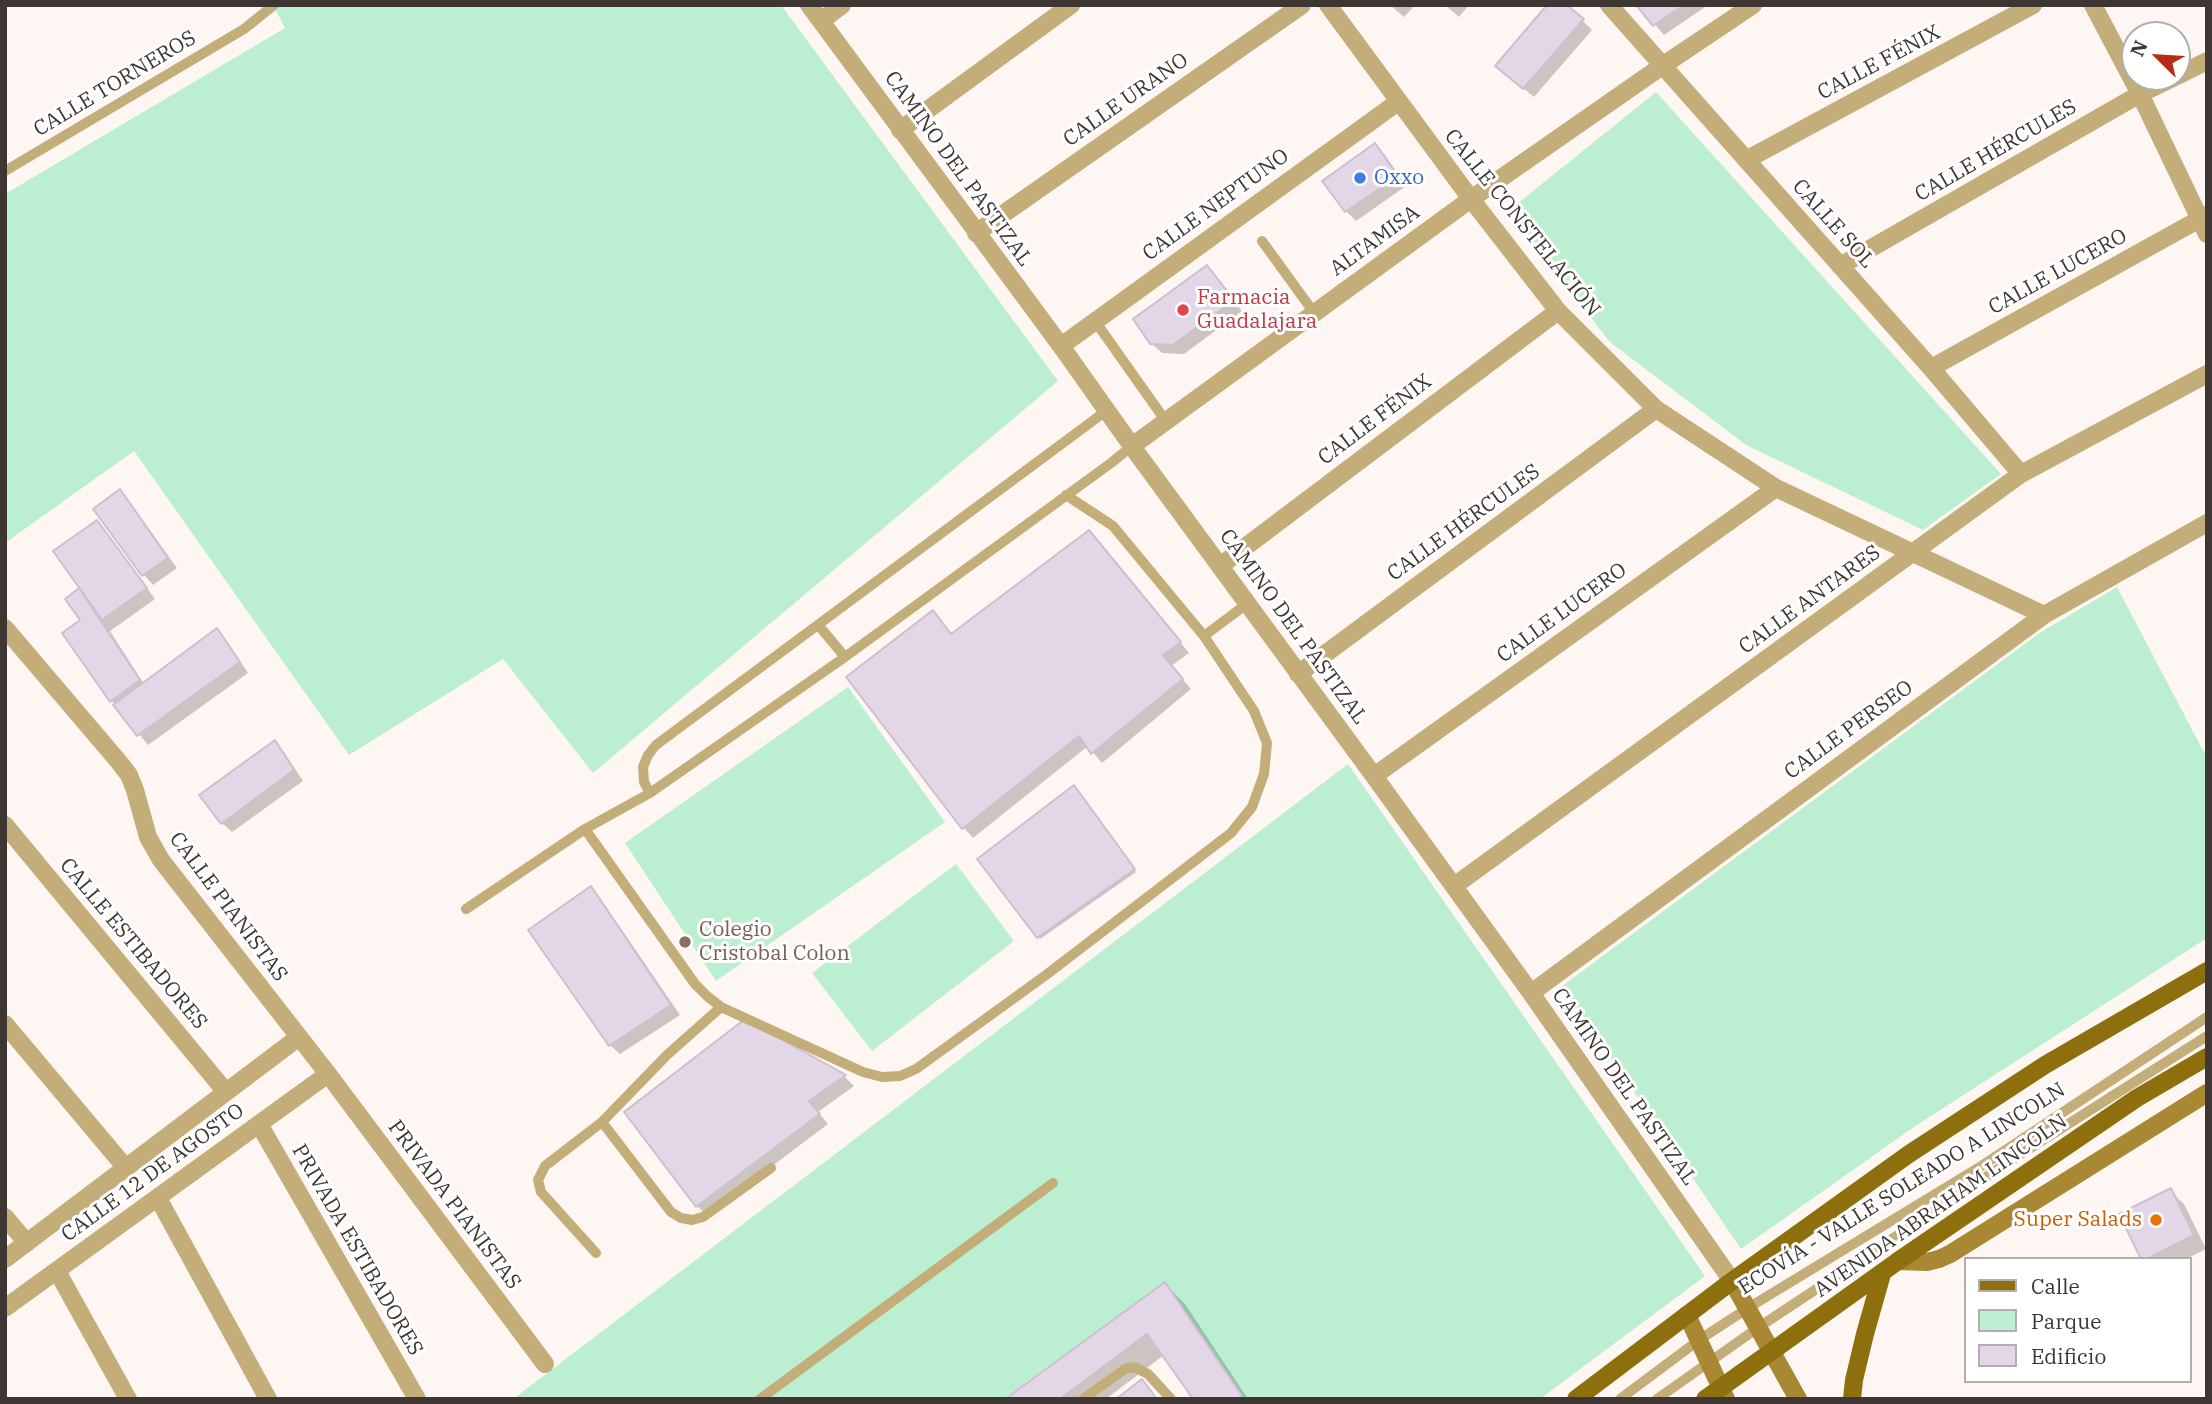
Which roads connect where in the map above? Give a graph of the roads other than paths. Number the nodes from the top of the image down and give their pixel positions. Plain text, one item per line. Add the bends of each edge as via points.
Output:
1 (274, 5) edge
2 (809, 5) edge
3 (842, 5) edge
4 (1071, 5) edge
5 (1302, 5) edge
6 (1328, 5) edge
7 (1609, 5) edge
8 (1753, 5) edge
9 (2033, 5) edge
10 (2093, 5) edge
11 (821, 21) junction
12 (2207, 61) edge
13 (1662, 66) junction
14 (2191, 69) edge
15 (2146, 91) edge
16 (2140, 94) junction
17 (1398, 102) junction
18 (900, 130) junction
19 (1746, 160) junction
20 (5, 171) edge
21 (1471, 199) junction
22 (2204, 223) edge
23 (976, 233) junction
24 (1262, 241) dead end
25 (1840, 266) junction
26 (1558, 311) junction
27 (1315, 314) junction
28 (1095, 321) junction
29 (1061, 346) junction
30 (1931, 368) junction
31 (2207, 374) edge
32 (1656, 409) junction
33 (1106, 411) junction
34 (1165, 420) junction
35 (1132, 446) junction
36 (2021, 474) junction
37 (1776, 488) junction
38 (1066, 495) junction
39 (2207, 523) edge
40 (1914, 552) junction
41 (1220, 566) junction
42 (1248, 603) junction
43 (2044, 615) junction
44 (819, 626) junction
45 (5, 628) edge
46 (1204, 636) junction
47 (845, 657) junction
48 (1298, 674) junction
49 (1374, 776) junction
50 (650, 793) junction
51 (5, 824) edge
52 (585, 829) junction
53 (1454, 886) junction
54 (466, 909) dead end
55 (2207, 971) edge
56 (1531, 993) junction
57 (721, 1007) junction
58 (2207, 1017) edge
59 (5, 1024) edge
60 (2207, 1035) edge
61 (299, 1037) junction
62 (2207, 1057) edge
63 (328, 1074) junction
64 (226, 1092) junction
65 (2207, 1093) edge
66 (602, 1122) junction
67 (259, 1124) junction
68 (126, 1168) junction
69 (771, 1168) dead end
70 (1052, 1183) dead end
71 (158, 1198) junction
72 (5, 1217) edge
73 (27, 1243) junction
74 (596, 1253) dead end
75 (5, 1259) edge
76 (1898, 1261) junction
77 (57, 1271) junction
78 (1882, 1274) junction
79 (1732, 1280) junction
80 (5, 1308) edge
81 (1748, 1308) junction
82 (1687, 1315) junction
83 (1759, 1327) junction
84 (1699, 1340) junction
85 (1772, 1352) junction
86 (1709, 1361) junction
87 (545, 1364) dead end
88 (1723, 1393) edge
89 (128, 1399) edge
90 (268, 1399) edge
91 (416, 1399) edge
92 (760, 1399) edge
93 (1083, 1399) edge
94 (1171, 1399) edge
95 (1576, 1399) edge
96 (1620, 1399) edge
97 (1657, 1399) edge
98 (1705, 1399) edge
99 (1798, 1399) edge
100 (1852, 1399) edge

1 - 20 lane, CALLE TORNEROS via 244,29
2 - 11 street, CAMINO DEL PASTIZAL
3 - 11 street
4 - 18 street
5 - 23 street, CALLE URANO
6 - 17 street, CALLE CONSTELACIÓN
7 - 13 street, CALLE SOL
8 - 13 street, ALTAMISA
9 - 19 street, CALLE FÉNIX
10 - 16 street
11 - 18 street, CAMINO DEL PASTIZAL
12 - 14 street, CALLE HÉRCULES
13 - 19 street, CALLE SOL
13 - 21 street, ALTAMISA
15 - 16 street, CALLE HÉRCULES
16 - 22 street
16 - 25 street, CALLE HÉRCULES
17 - 21 street, CALLE CONSTELACIÓN
17 - 28 street, CALLE NEPTUNO
18 - 23 street, CAMINO DEL PASTIZAL
19 - 25 street, CALLE SOL
21 - 26 street, CALLE CONSTELACIÓN
21 - 27 street, ALTAMISA
22 - 30 street, CALLE LUCERO
23 - 29 street, CAMINO DEL PASTIZAL
24 - 27 lane
25 - 30 street, CALLE SOL
26 - 32 street, CALLE CONSTELACIÓN
26 - 41 street, CALLE FÉNIX
27 - 34 street, ALTAMISA
28 - 29 street, CALLE NEPTUNO
28 - 34 lane
29 - 33 street, CAMINO DEL PASTIZAL
30 - 36 street, CALLE SOL
31 - 36 street, CALLE ANTARES
32 - 37 street, CALLE CONSTELACIÓN
32 - 48 street, CALLE HÉRCULES
33 - 35 street, CAMINO DEL PASTIZAL
33 - 44 lane
34 - 35 street, ALTAMISA
35 - 38 lane
35 - 41 street, CAMINO DEL PASTIZAL
36 - 40 street, CALLE ANTARES
37 - 40 street, CALLE CONSTELACIÓN
37 - 49 street, CALLE LUCERO
38 - 46 lane via 1113,526
38 - 47 lane
39 - 43 street, CALLE PERSEO
40 - 43 street, CALLE CONSTELACIÓN
40 - 53 street, CALLE ANTARES
41 - 42 street, CAMINO DEL PASTIZAL
42 - 46 lane
42 - 48 street, CAMINO DEL PASTIZAL
43 - 56 street, CALLE PERSEO
44 - 47 lane
44 - 50 lane via 656,745 643,766 643,782
45 - 61 street, CALLE PIANISTAS via 129,775 153,849
46 - 57 lane via 1254,711 1267,743 1264,774 1252,807 1231,833 1170,881 916,1069 900,1076 863,1072
47 - 50 lane
48 - 49 street, CAMINO DEL PASTIZAL
49 - 53 street, CAMINO DEL PASTIZAL
50 - 52 lane
51 - 64 street, CALLE ESTIBADORES
52 - 54 lane
52 - 57 lane via 695,984
53 - 56 street, CAMINO DEL PASTIZAL
55 - 79 main road via 2045,1065 1909,1154
56 - 79 street, CAMINO DEL PASTIZAL
57 - 66 lane
58 - 81 lane, ECOVÍA - VALLE SOLEADO A LINCOLN via 1983,1165
59 - 68 street
60 - 83 lane
61 - 63 street, CALLE PIANISTAS
61 - 64 street, CALLE 12 DE AGOSTO
62 - 76 main road, AVENIDA ABRAHAM LINCOLN via 2137,1098
63 - 67 street, CALLE 12 DE AGOSTO
63 - 87 street, PRIVADA PIANISTAS
64 - 68 street, CALLE 12 DE AGOSTO
65 - 76 street via 1950,1254 1927,1262
66 - 69 lane via 671,1212 681,1218 703,1217
66 - 74 lane via 545,1166 538,1180 541,1192
67 - 71 street, CALLE 12 DE AGOSTO
67 - 91 street, PRIVADA ESTIBADORES
68 - 73 street, CALLE 12 DE AGOSTO
70 - 92 lane
71 - 77 street, CALLE 12 DE AGOSTO
71 - 90 street
72 - 73 street
73 - 75 street, CALLE 12 DE AGOSTO
76 - 78 main road, AVENIDA ABRAHAM LINCOLN
77 - 80 street, CALLE 12 DE AGOSTO
77 - 89 street
78 - 85 main road, AVENIDA ABRAHAM LINCOLN
78 - 100 main road
79 - 81 street
79 - 82 main road
81 - 83 street
81 - 84 lane, ECOVÍA - VALLE SOLEADO A LINCOLN
82 - 84 street
82 - 95 main road
83 - 85 street
83 - 86 lane
84 - 86 street
84 - 96 lane, ECOVÍA - VALLE SOLEADO A LINCOLN
85 - 88 main road, AVENIDA ABRAHAM LINCOLN
85 - 99 street
86 - 88 street
86 - 97 lane
88 - 98 main road, AVENIDA ABRAHAM LINCOLN
93 - 94 lane via 1134,1367 1148,1374

